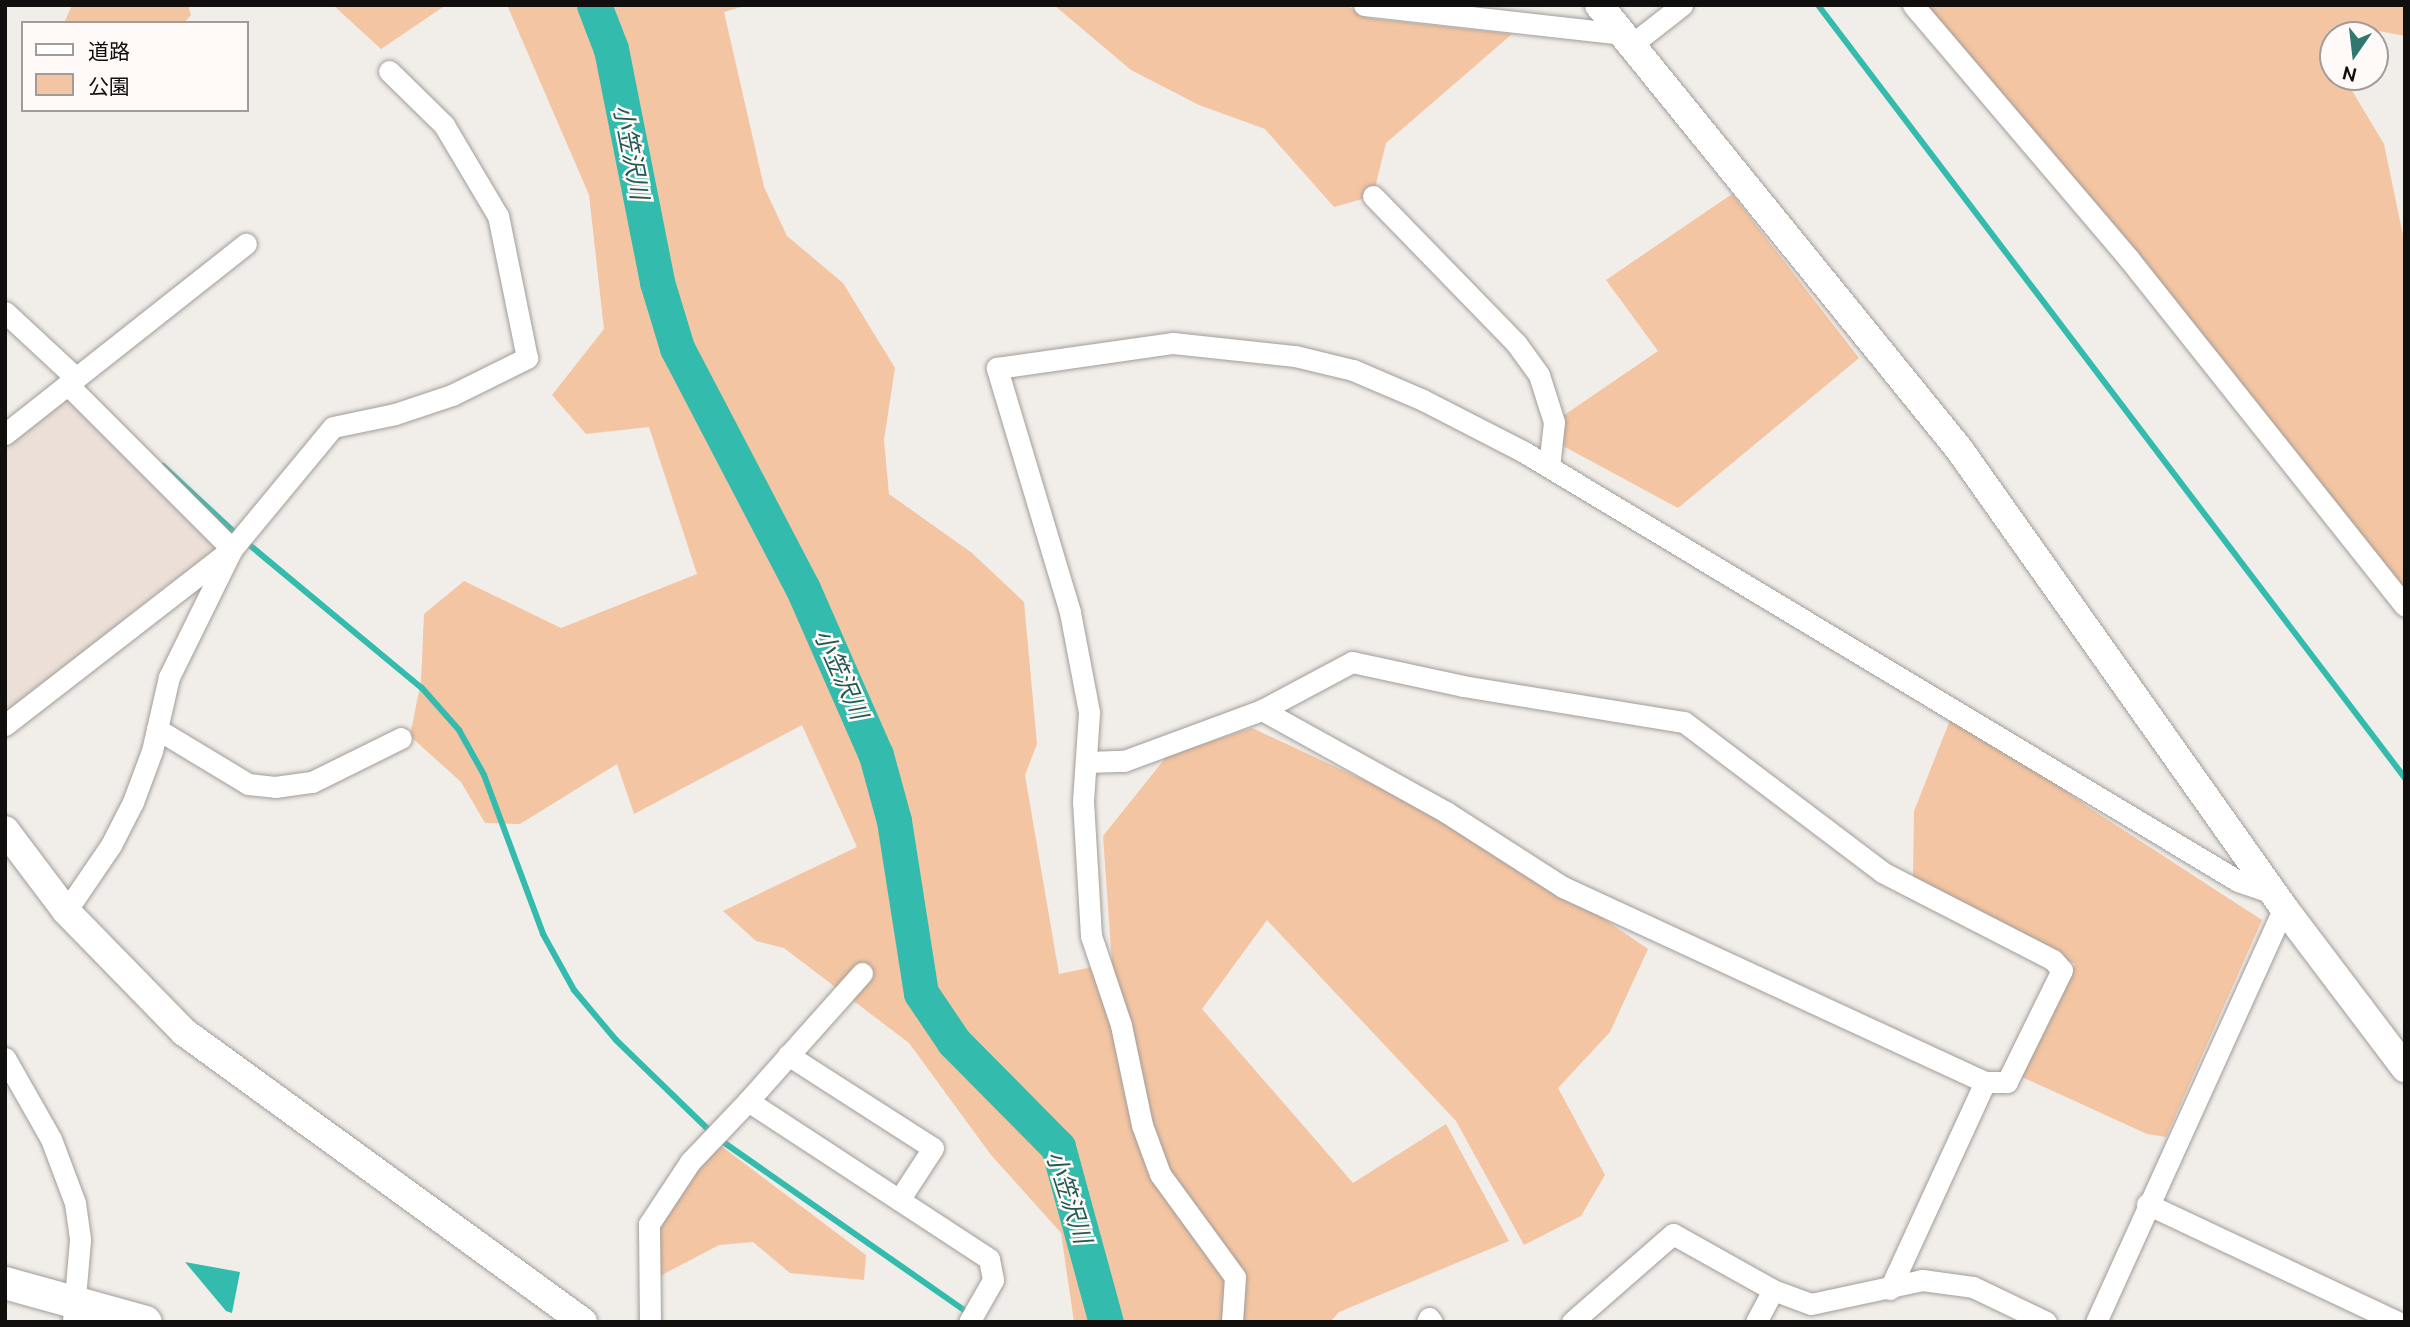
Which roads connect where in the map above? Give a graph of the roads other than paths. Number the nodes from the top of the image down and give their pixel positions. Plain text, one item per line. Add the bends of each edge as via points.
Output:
1 (1364, 5) edge
2 (1599, 5) edge
3 (1682, 5) edge
4 (1913, 5) edge
5 (1626, 40) junction
6 (389, 71) dead end
7 (1373, 196) dead end
8 (246, 243) dead end
9 (5, 312) edge
10 (72, 381) junction
11 (5, 434) edge
12 (1549, 467) junction
13 (232, 549) junction
14 (2405, 606) edge
15 (1262, 710) junction
16 (5, 725) edge
17 (157, 729) junction
18 (401, 738) dead end
19 (1086, 762) junction
20 (5, 830) edge
21 (2279, 900) junction
22 (66, 911) junction
23 (862, 973) dead end
24 (788, 1055) junction
25 (5, 1058) edge
26 (2405, 1068) edge
27 (1985, 1082) junction
28 (748, 1101) junction
29 (899, 1200) junction
30 (2147, 1204) junction
31 (5, 1283) edge
32 (1890, 1289) junction
33 (1773, 1290) junction
34 (73, 1313) edge
35 (146, 1322) edge
36 (583, 1322) edge
37 (650, 1322) edge
38 (969, 1322) edge
39 (1232, 1322) edge
40 (1572, 1322) edge
41 (1756, 1322) edge
42 (2046, 1322) edge
43 (2096, 1322) edge
44 (2398, 1322) edge

1 - 5 street
2 - 5 street
3 - 5 street
4 - 14 street via 2129,259
5 - 21 street via 1959,449
6 - 13 street via 444,125 498,216 527,358 452,395 395,414 333,427
7 - 12 street via 1516,343 1539,375 1554,422
8 - 10 street
9 - 10 street
10 - 11 street
10 - 13 street
12 - 19 street via 1423,400 1353,370 1295,356 1173,343 997,369 1070,612 1089,712
12 - 21 street via 2238,881
13 - 16 street
13 - 17 street via 169,677
15 - 19 street via 1124,761
15 - 27 street via 1446,812 1563,887
15 - 27 street via 1352,662 1463,686 1684,722 1882,872 2053,960 2062,970 2007,1082
17 - 18 street via 248,784 275,787 312,782
17 - 22 street via 133,802 111,845
19 - 39 street via 1083,801 1091,936 1121,1025 1142,1125 1160,1174 1235,1277
20 - 22 street
21 - 26 street
21 - 30 street
22 - 36 street via 184,1031
23 - 24 street
24 - 28 street
24 - 29 street via 933,1148
25 - 34 street via 51,1139 75,1203 80,1240
27 - 32 street
28 - 29 street
28 - 37 street via 690,1162 649,1224
29 - 38 street via 989,1259 993,1280
30 - 43 street
30 - 44 street
31 - 34 main road
32 - 33 street via 1811,1304
32 - 42 street via 1922,1280 1973,1287
33 - 40 street via 1673,1234
33 - 41 street
34 - 35 main road

